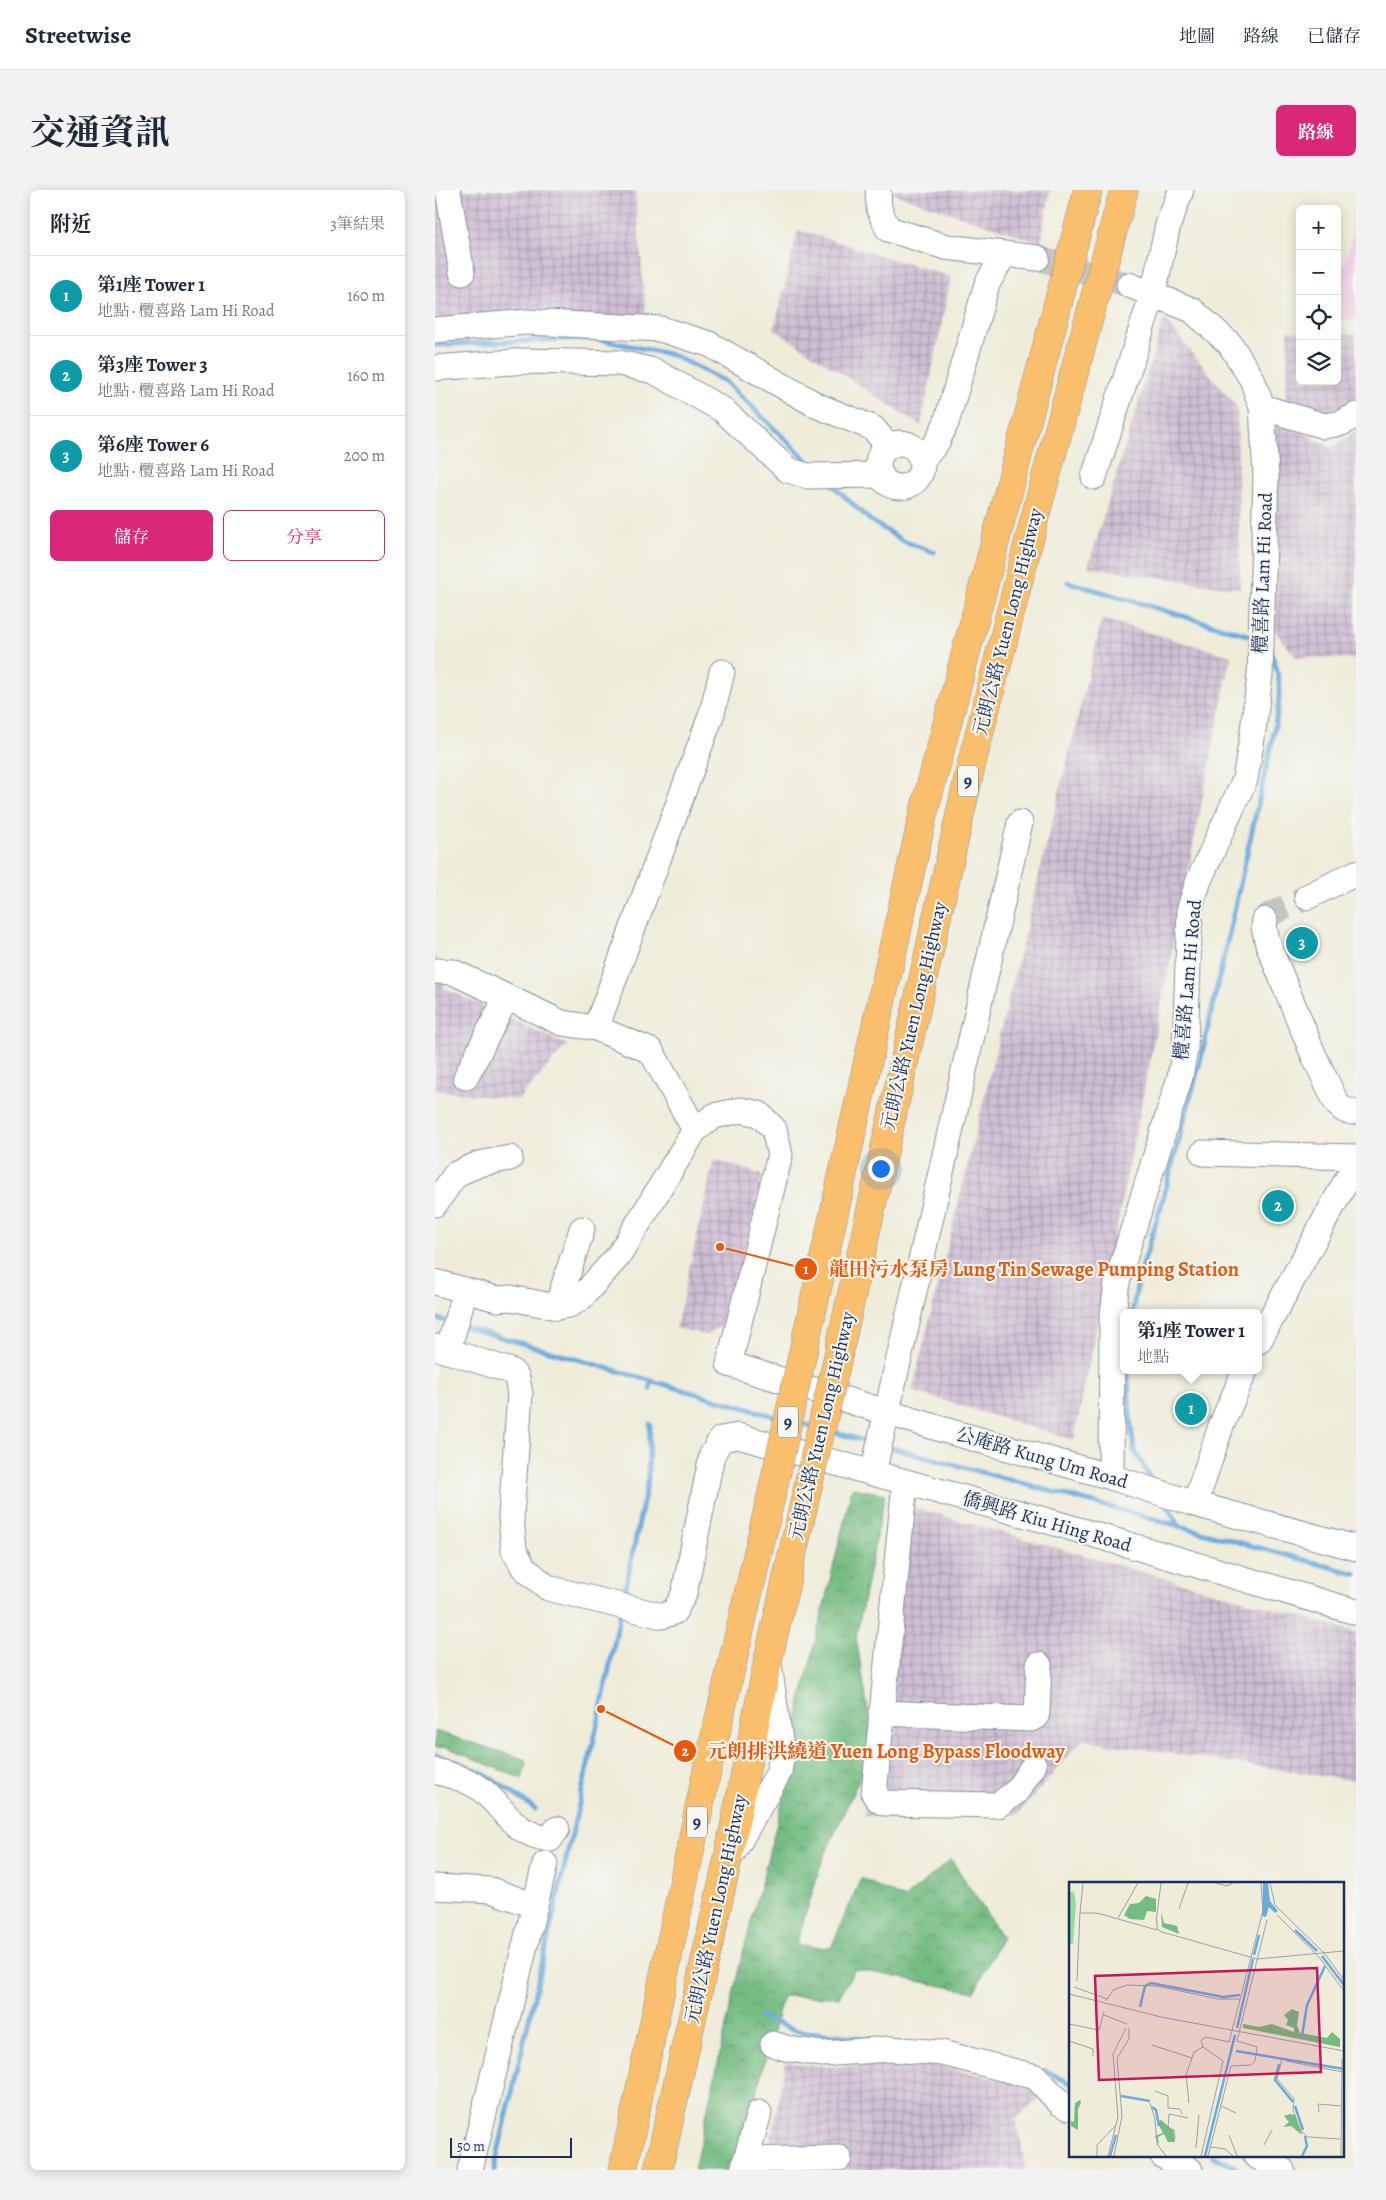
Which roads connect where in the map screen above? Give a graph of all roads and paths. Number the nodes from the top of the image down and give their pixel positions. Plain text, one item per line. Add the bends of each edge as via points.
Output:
1 (448, 190) edge
2 (878, 190) edge
3 (1088, 190) edge
4 (1124, 190) edge
5 (1181, 190) edge
6 (1004, 254) junction
7 (1037, 258) tunnel mouth
8 (462, 273) dead end
9 (1129, 285) tunnel mouth
10 (1153, 293) junction
11 (435, 330) edge
12 (435, 368) edge
13 (1262, 407) junction
14 (1356, 415) edge
15 (889, 447) junction
16 (921, 461) junction
17 (881, 475) junction
18 (1094, 477) dead end
19 (722, 672) dead end
20 (1020, 823) dead end
21 (1356, 873) edge
22 (1307, 897) tunnel mouth
23 (1265, 920) dead end
24 (435, 971) edge
25 (506, 998) junction
26 (596, 1028) junction
27 (466, 1078) dead end
28 (1355, 1115) edge
29 (695, 1130) junction
30 (1203, 1153) dead end
31 (511, 1158) dead end
32 (1356, 1158) edge
33 (1356, 1163) edge
34 (435, 1204) edge
35 (582, 1229) dead end
36 (435, 1282) edge
37 (465, 1290) junction
38 (557, 1307) junction
39 (1262, 1335) edge
40 (442, 1349) edge
41 (1243, 1374) edge
42 (888, 1413) junction
43 (873, 1473) junction
44 (1120, 1479) junction
45 (905, 1482) junction
46 (1187, 1502) junction
47 (1356, 1548) edge
48 (1356, 1612) edge
49 (1039, 1665) dead end
50 (881, 1713) junction
51 (1034, 1765) dead end
52 (435, 1771) edge
53 (557, 1829) dead end
54 (545, 1864) dead end
55 (435, 1887) edge
56 (535, 1906) junction
57 (773, 2044) dead end
58 (1069, 2108) edge
59 (759, 2113) dead end
60 (839, 2158) dead end
61 (1167, 2158) edge
62 (1260, 2158) edge
63 (745, 2165) edge
64 (470, 2170) edge
65 (623, 2170) edge
66 (658, 2170) edge
67 (1190, 2170) edge
68 (1282, 2170) edge

1 - 8 street
2 - 6 street via 879,210 888,230 945,247
3 - 65 highway, 元朗公路 Yuen Long Highway / 9, bridge via 923,815 705,1780
4 - 66 highway, 元朗公路 Yuen Long Highway / 9, bridge via 971,766 769,1660
5 - 10 street via 1168,225
6 - 7 street
6 - 16 street via 987,284 946,423 937,442
9 - 10 street, 欖喜路 Lam Hi Road
10 - 13 street, 欖喜路 Lam Hi Road via 1192,310 1230,344 1252,379
10 - 18 street
11 - 15 street via 527,322 660,329 709,344 818,406 873,428
12 - 17 street via 526,361 619,363 654,370 723,410 787,470 807,476
13 - 14 street via 1324,426 1342,423
13 - 44 street, 欖喜路 Lam Hi Road via 1266,476 1263,607 1253,738 1245,779 1190,907 1185,1049 1180,1077 1117,1282 1112,1322
15 - 16 street via 909,445 919,454
15 - 17 street via 879,462
16 - 17 street via 920,475 910,485 890,485
19 - 26 street via 712,713
20 - 42 street
21 - 22 street
23 - 28 street via 1267,944 1318,1064 1337,1104
24 - 25 street via 453,972
25 - 26 street via 562,1023
25 - 27 street
26 - 29 street via 651,1051
29 - 38 street via 619,1255 580,1299
29 - 42 street, 公庵路 Kung Um Road via 714,1116 741,1110 759,1114 774,1129 780,1156 729,1364
30 - 32 street
31 - 34 street via 479,1164 456,1174
33 - 39 street
35 - 38 street
36 - 37 street
37 - 38 street via 497,1299 511,1298
37 - 40 street
40 - 43 street, 僑興路 Kiu Hing Road via 511,1371 517,1378 520,1394 511,1518 514,1550 524,1568 548,1588 661,1616 674,1612 684,1594 712,1455 721,1439 737,1436
41 - 46 street
42 - 43 street
42 - 44 street, 公庵路 Kung Um Road
43 - 45 street, 僑興路 Kiu Hing Road
44 - 46 street, 公庵路 Kung Um Road
45 - 48 street, 僑興路 Kiu Hing Road
45 - 50 street
46 - 47 street, 公庵路 Kung Um Road
49 - 50 street via 1037,1712 1031,1719
50 - 51 street via 875,1794 884,1803 998,1805 1016,1792
52 - 53 street via 481,1788 517,1826 533,1837 550,1839
54 - 56 street
55 - 56 street via 491,1890
56 - 64 street
57 - 58 street via 822,2054 890,2049 942,2053 1036,2077 1060,2103
59 - 63 street
60 - 63 street
61 - 67 street
62 - 68 street

